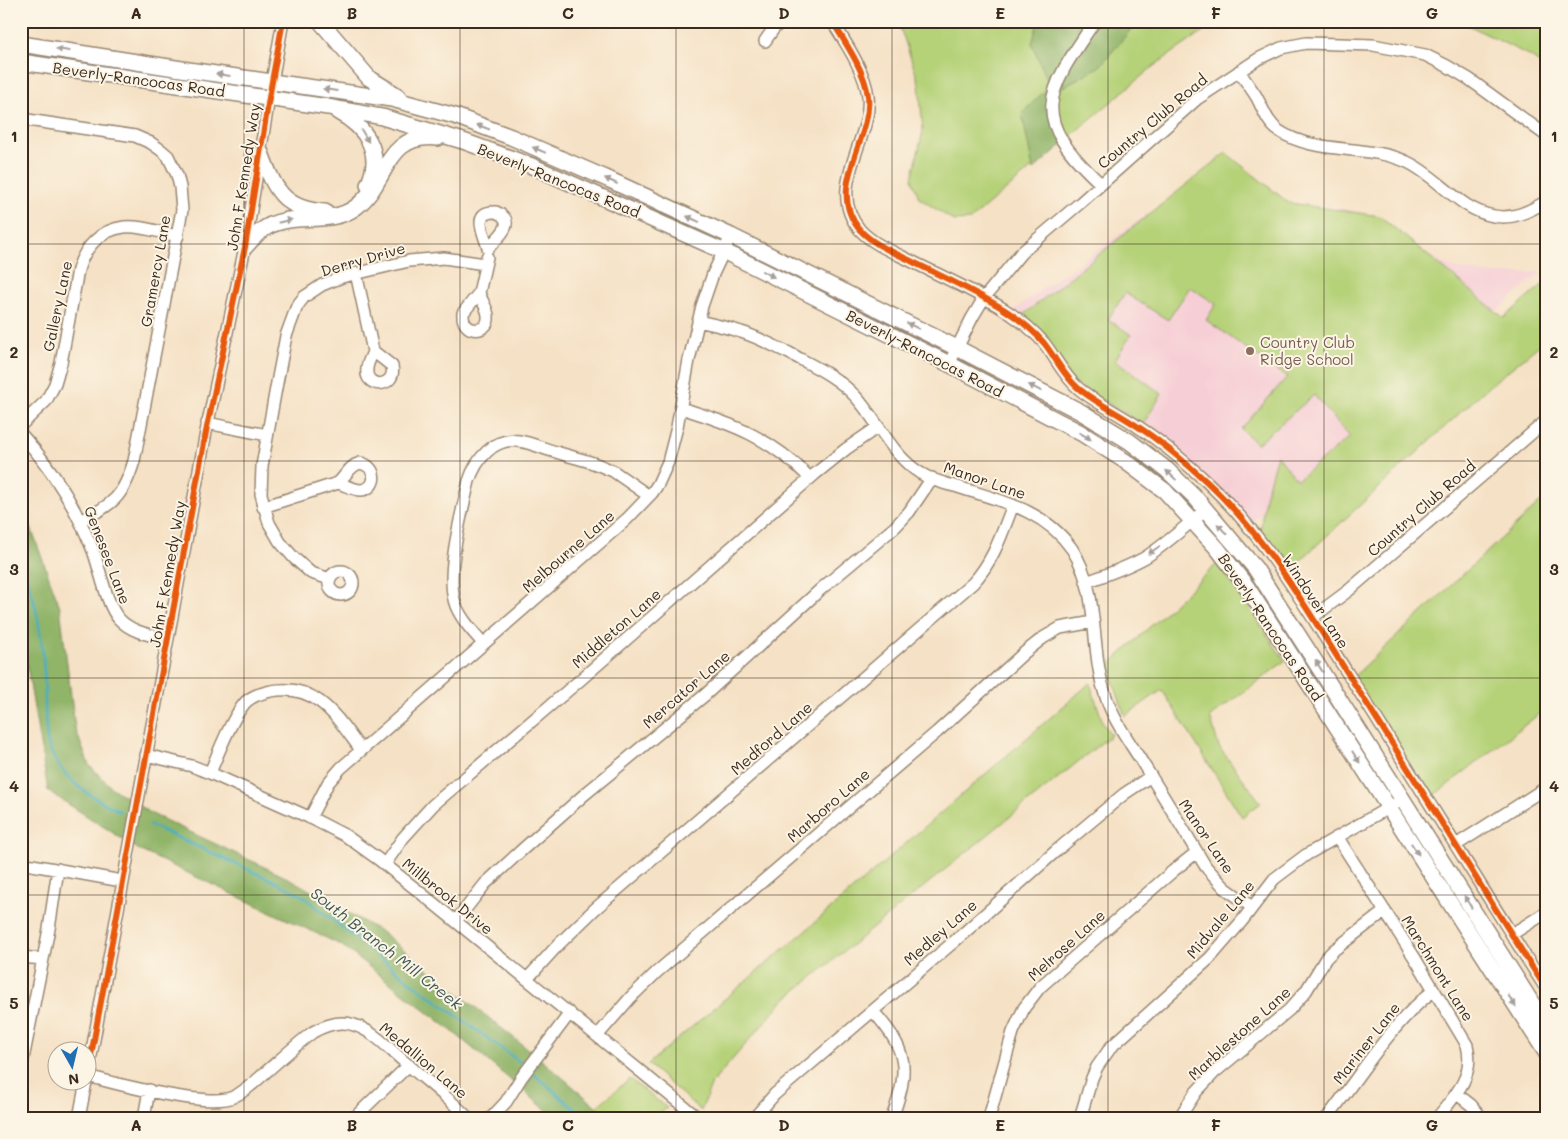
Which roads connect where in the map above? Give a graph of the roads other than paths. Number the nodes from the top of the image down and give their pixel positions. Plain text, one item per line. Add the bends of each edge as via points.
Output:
1 (283, 21) edge
2 (320, 21) edge
3 (782, 21) edge
4 (832, 21) edge
5 (1096, 21) edge
6 (765, 41) dead end
7 (21, 44) edge
8 (21, 62) edge
9 (1239, 71) junction
10 (272, 81) junction
11 (268, 98) junction
12 (413, 104) junction
13 (328, 107) junction
14 (21, 119) edge
15 (1547, 136) edge
16 (463, 141) junction
17 (261, 154) junction
18 (1101, 184) junction
19 (1547, 201) edge
20 (178, 236) junction
21 (731, 236) junction
22 (245, 248) junction
23 (488, 248) dead end
24 (725, 252) junction
25 (485, 264) junction
26 (356, 274) junction
27 (479, 293) dead end
28 (984, 298) junction
29 (698, 321) junction
30 (957, 348) junction
31 (374, 351) dead end
32 (949, 364) junction
33 (681, 408) junction
34 (1547, 420) edge
35 (208, 423) junction
36 (21, 425) edge
37 (878, 427) junction
38 (21, 434) edge
39 (268, 435) junction
40 (810, 478) junction
41 (932, 478) junction
42 (338, 483) dead end
43 (650, 496) junction
44 (1013, 505) junction
45 (263, 507) junction
46 (1205, 510) junction
47 (1193, 520) junction
48 (80, 521) junction
49 (1271, 555) junction
50 (1255, 568) junction
51 (330, 579) dead end
52 (1086, 582) junction
53 (1313, 617) junction
54 (1092, 622) junction
55 (168, 639) junction
56 (483, 643) junction
57 (361, 750) junction
58 (146, 755) junction
59 (210, 772) junction
60 (1151, 776) junction
61 (1547, 787) edge
62 (1402, 799) junction
63 (1389, 808) junction
64 (310, 818) junction
65 (1338, 838) junction
66 (1456, 845) junction
67 (1197, 852) junction
68 (21, 863) edge
69 (385, 864) junction
70 (58, 869) junction
71 (122, 880) junction
72 (1252, 907) junction
73 (1384, 910) junction
74 (1547, 912) edge
75 (456, 921) junction
76 (1466, 930) junction
77 (1512, 934) junction
78 (21, 957) edge
79 (43, 960) junction
80 (1539, 978) junction
81 (527, 979) junction
82 (1522, 988) junction
83 (1434, 990) junction
84 (1547, 990) edge
85 (873, 1011) junction
86 (570, 1013) junction
87 (1547, 1027) edge
88 (598, 1035) junction
89 (93, 1042) edge
90 (1547, 1054) edge
91 (409, 1065) junction
92 (21, 1069) edge
93 (98, 1079) edge
94 (149, 1090) junction
95 (84, 1092) edge
96 (1457, 1094) junction
97 (79, 1118) edge
98 (144, 1118) edge
99 (354, 1118) edge
100 (468, 1118) edge
101 (491, 1118) edge
102 (698, 1118) edge
103 (754, 1118) edge
104 (892, 1118) edge
105 (989, 1118) edge
106 (1080, 1118) edge
107 (1179, 1118) edge
108 (1327, 1118) edge
109 (1437, 1118) edge
110 (1482, 1118) edge

1 - 10 street, John F Kennedy Way
2 - 12 main road via 369,78
3 - 6 street
4 - 28 street, Windover Lane via 861,73 868,97 865,122 848,184 849,208 854,220 860,230 880,245
5 - 18 street via 1058,81 1051,111 1054,125 1066,145 1085,170
10 -> 7 main road, Beverly-Rancocas Road
8 - 11 main road, Beverly-Rancocas Road
9 - 15 street, Country Club Road via 1269,53 1306,43 1374,45 1412,52 1436,60 1469,79
9 - 18 street, Country Club Road via 1192,103
9 - 19 street via 1272,124 1296,139 1380,154 1406,162 1470,207 1492,216 1514,216
10 - 11 street, John F Kennedy Way
12 -> 10 main road, Beverly-Rancocas Road
11 - 13 main road, Beverly-Rancocas Road
11 - 17 street, John F Kennedy Way
21 -> 12 main road, Beverly-Rancocas Road via 511,137
13 - 16 main road, Beverly-Rancocas Road via 382,117
13 -> 17 main road via 360,127 374,158 370,184 351,204 324,212 297,205 272,182
14 - 20 street, Gramercy Lane via 135,136 161,150 168,156 180,186 182,210
22 -> 16 main road via 272,224 285,220 328,218 355,208 371,192 391,157 412,139 424,136
16 - 24 main road, Beverly-Rancocas Road via 532,166
17 - 22 street, John F Kennedy Way
18 - 28 street, Country Club Road via 1021,253
20 - 36 street, Gallery Lane via 124,227 107,232 92,242 78,270 55,384 46,401
20 - 48 street, Gramercy Lane via 131,471 118,498
21 - 24 street, Melbourne Lane
30 -> 21 main road, Beverly-Rancocas Road
22 - 35 street, John F Kennedy Way
23 - 25 street
24 - 29 street, Melbourne Lane via 709,283
24 -> 32 main road, Beverly-Rancocas Road
25 - 26 street, Derry Drive via 433,258
25 - 27 street
26 - 31 street
26 - 39 street, Derry Drive via 322,285 304,297 298,306 286,336
28 - 30 street, Country Club Road
28 - 49 street, Windover Lane via 1034,332 1062,371 1079,388 1147,433 1194,470 1227,501
29 - 33 street, Melbourne Lane
29 - 37 street, Manor Lane via 740,331 824,371 856,397
30 - 32 street, Country Club Road
46 -> 30 main road, Beverly-Rancocas Road via 1167,470 1129,441 1082,412
32 -> 47 main road, Beverly-Rancocas Road via 1081,433 1126,461 1165,491
33 - 40 street via 731,424 761,439 780,450
33 - 43 street, Melbourne Lane via 668,462
34 - 53 street, Country Club Road via 1348,591
35 - 39 street
35 - 55 street, John F Kennedy Way
37 - 40 street, Middleton Lane
37 - 41 street, Manor Lane via 903,459
38 - 48 street, Genesee Lane via 58,481
39 - 45 street, Derry Drive via 260,475
40 - 69 street, Middleton Lane via 433,805
41 - 44 street, Manor Lane
41 - 75 street, Mercator Lane via 910,512 895,527 705,695 523,849 485,884
42 - 45 street
43 - 56 street, Melbourne Lane
43 - 56 street via 602,466 526,442 500,443 483,454 469,481 452,584 456,605
44 - 52 street, Manor Lane via 1039,517 1058,533 1072,550
44 - 81 street, Medford Lane via 994,554 973,583 595,909
45 - 51 street, Derry Drive via 274,533 287,551 311,573
46 - 47 street
50 -> 46 main road, Beverly-Rancocas Road
47 -> 52 street via 1142,558
47 -> 63 main road, Beverly-Rancocas Road via 1247,587
48 - 55 street, Genesee Lane via 114,613 133,629
49 - 50 street
49 - 53 street, Windover Lane
62 -> 50 main road, Beverly-Rancocas Road
52 - 54 street, Manor Lane
53 - 66 street, Windover Lane
54 - 60 street, Manor Lane via 1106,700
54 - 88 street, Marboro Lane via 1060,628 1019,657 658,971
55 - 58 street, John F Kennedy Way
56 - 57 street, Melbourne Lane
57 - 59 street via 340,720 318,700 303,692 270,691 245,703
57 - 64 street, Melbourne Lane via 334,775
58 - 59 street, Millbrook Drive
58 - 71 street, John F Kennedy Way
59 - 64 street, Millbrook Drive
60 - 67 street, Manor Lane
60 - 85 street, Medley Lane via 1124,794 1056,851
61 - 66 street
62 - 63 street, Midvale Lane
82 -> 62 main road, Beverly-Rancocas Road
63 - 65 street, Midvale Lane
63 -> 76 main road, Beverly-Rancocas Road
64 - 69 street, Millbrook Drive via 346,836
65 - 72 street, Midvale Lane via 1294,862 1274,879
65 - 73 street, Marchmont Lane
66 - 77 street, Windover Lane
67 - 72 street, Manor Lane via 1218,882
67 - 105 street, Melrose Lane via 1032,997 1013,1032
68 - 70 street
69 - 75 street, Millbrook Drive
70 - 71 street
70 - 79 street
71 - 89 street, John F Kennedy Way
72 - 106 street, Midvale Lane via 1210,958 1111,1047 1096,1067
73 - 83 street, Marchmont Lane
73 - 107 street, Marblestone Lane via 1326,958 1306,991 1289,1010 1216,1072 1196,1092
74 - 77 street
75 - 81 street, Millbrook Drive
76 - 82 main road via 1484,941 1508,978
76 -> 90 main road, Beverly-Rancocas Road
77 - 80 street, Windover Lane
78 - 79 street
79 - 92 street
80 - 82 street
80 - 84 street, Windover Lane
81 - 86 street, Millbrook Drive
82 - 87 main road, Beverly-Rancocas Road
83 - 96 street, Marchmont Lane via 1462,1035 1470,1055 1467,1077
83 - 108 street, Mariner Lane via 1395,1026
85 - 103 street, Medley Lane via 775,1094
85 - 104 street via 898,1043 904,1064
86 - 88 street, Millbrook Drive
86 - 101 street
88 - 102 street, Millbrook Drive
91 - 94 street, Medallion Lane via 365,1030 345,1023 334,1024 313,1032 250,1087 232,1098 211,1100
91 - 99 street
91 - 100 street, Medallion Lane
93 - 94 street, Medallion Lane
94 - 98 street
95 - 97 street
96 - 109 street, Marchmont Lane
96 - 110 street

